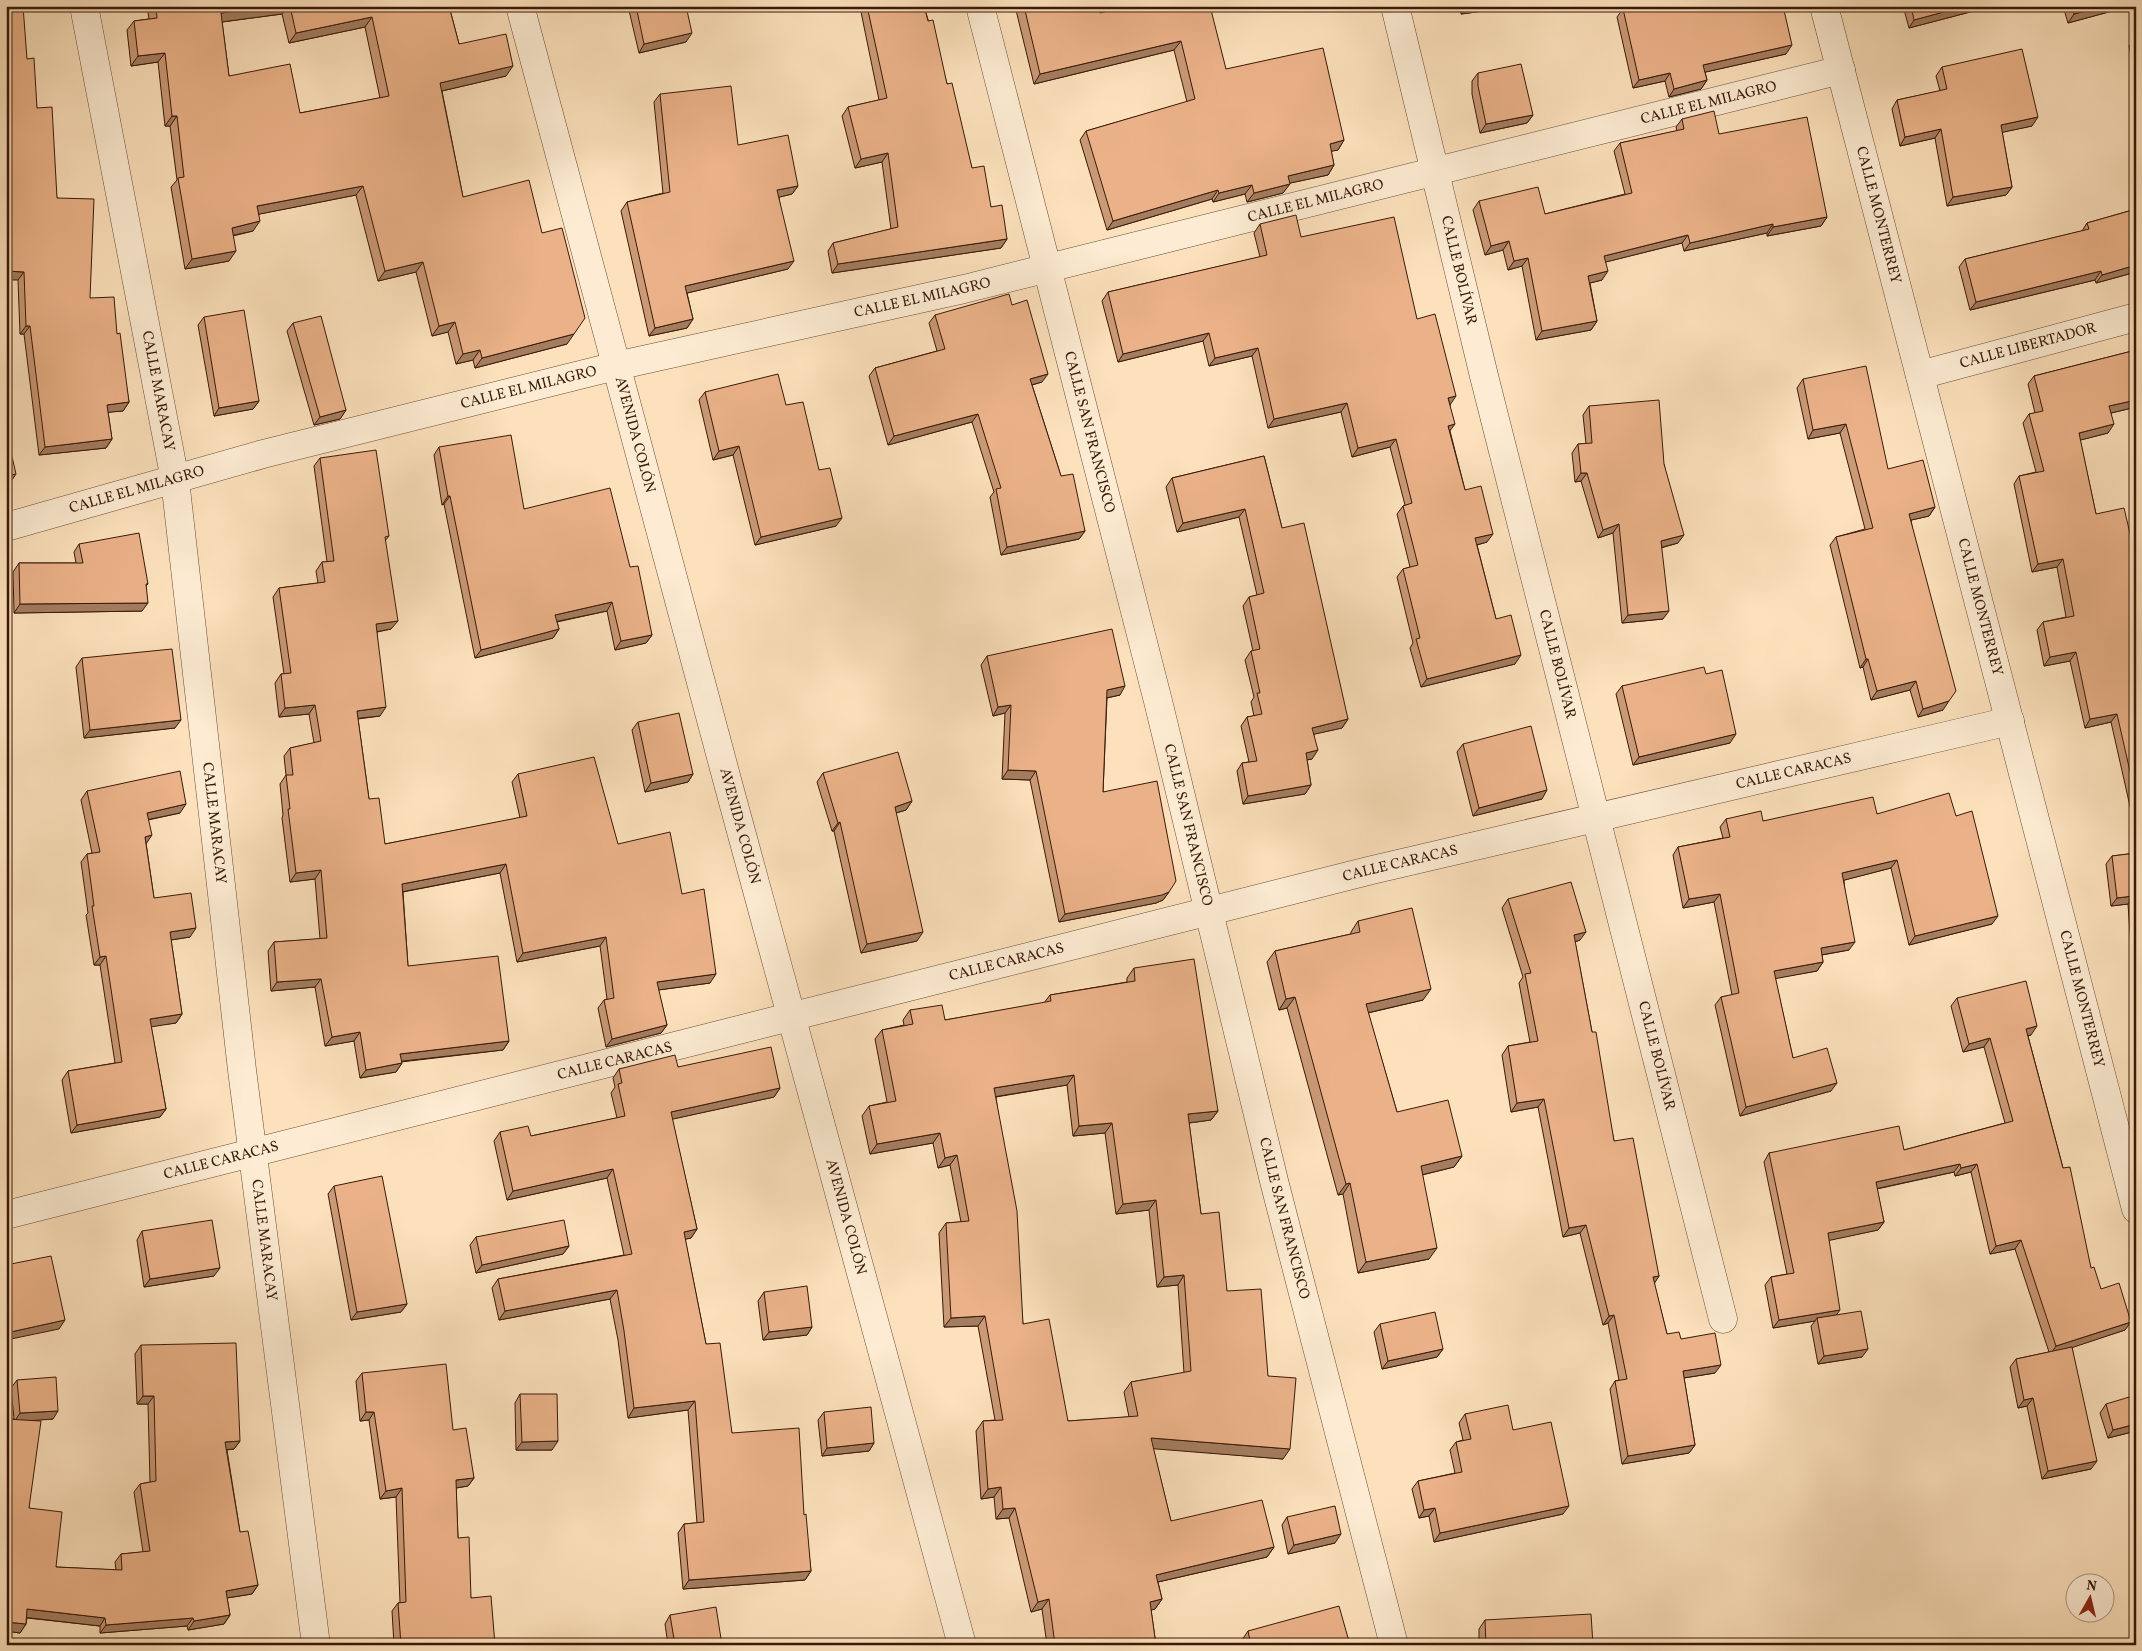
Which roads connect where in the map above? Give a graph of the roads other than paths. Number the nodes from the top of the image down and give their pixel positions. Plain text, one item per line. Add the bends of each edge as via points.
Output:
1 (84, 6) edge
2 (520, 6) edge
3 (980, 6) edge
4 (1395, 6) edge
5 (1824, 6) edge
6 (1841, 70) junction
7 (1435, 172) junction
8 (1046, 269) junction
9 (2136, 317) edge
10 (616, 366) junction
11 (1920, 376) junction
12 (174, 480) junction
13 (6, 528) edge
14 (2010, 721) junction
15 (1595, 818) junction
16 (1208, 911) junction
17 (791, 1017) junction
18 (253, 1154) junction
19 (2136, 1209) edge
20 (6, 1215) edge
21 (1723, 1319) dead end
22 (316, 1645) edge
23 (962, 1645) edge
24 (1394, 1645) edge

1 - 12 street, CALLE MARACAY
2 - 10 street, AVENIDA COLÓN
3 - 8 street, CALLE SAN FRANCISCO
4 - 7 street, CALLE BOLÍVAR
5 - 6 street, CALLE MONTERREY
6 - 7 street, CALLE EL MILAGRO
6 - 11 street, CALLE MONTERREY
7 - 8 street, CALLE EL MILAGRO
7 - 15 street, CALLE BOLÍVAR
8 - 10 street, CALLE EL MILAGRO
8 - 16 street, CALLE SAN FRANCISCO via 1158,701
9 - 11 street, CALLE LIBERTADOR
10 - 12 street, CALLE EL MILAGRO via 263,454
10 - 17 street, AVENIDA COLÓN
11 - 14 street, CALLE MONTERREY
12 - 13 street, CALLE EL MILAGRO
12 - 18 street, CALLE MARACAY
14 - 15 street, CALLE CARACAS
14 - 19 street, CALLE MONTERREY
15 - 16 street, CALLE CARACAS
15 - 21 street, CALLE BOLÍVAR
16 - 17 street, CALLE CARACAS
16 - 24 street, CALLE SAN FRANCISCO via 1274,1182
17 - 18 street, CALLE CARACAS
17 - 23 street, AVENIDA COLÓN
18 - 20 street, CALLE CARACAS
18 - 22 street, CALLE MARACAY

